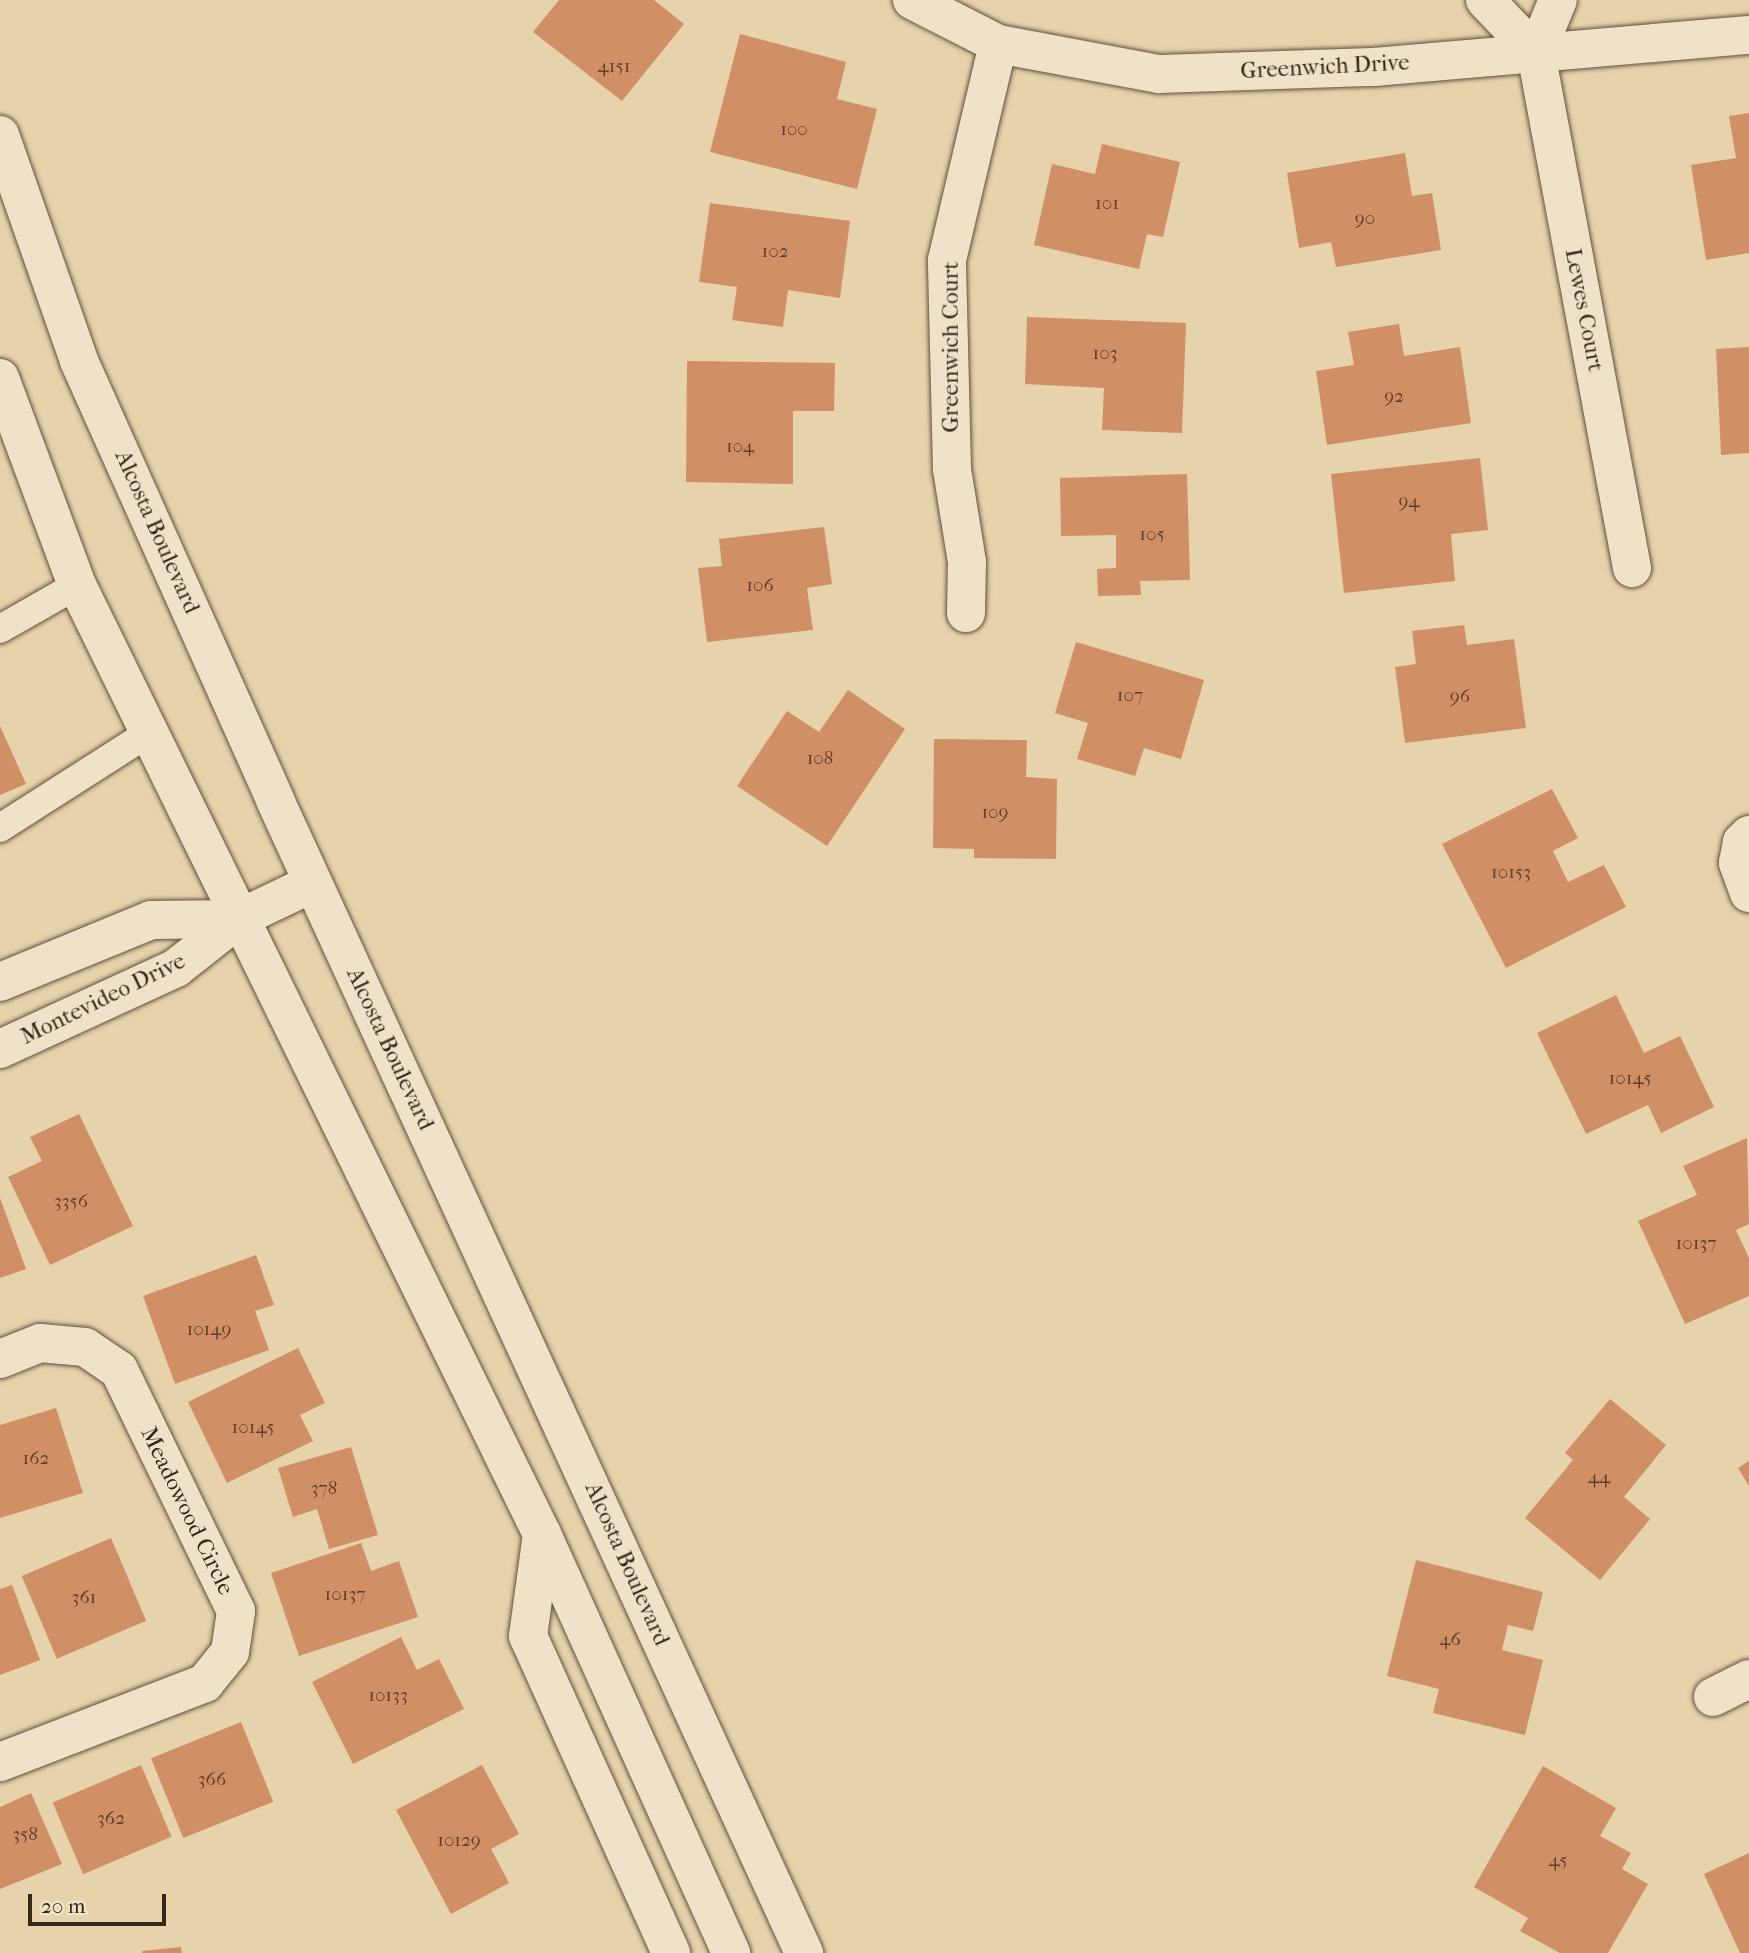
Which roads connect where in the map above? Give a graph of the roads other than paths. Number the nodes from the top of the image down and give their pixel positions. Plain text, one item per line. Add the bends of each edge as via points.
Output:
1 (912, 0) edge
2 (1485, 0) edge
3 (1558, 0) edge
4 (1749, 34) edge
5 (998, 44) junction
6 (1536, 53) junction
7 (0, 135) edge
8 (0, 378) edge
9 (1632, 568) dead end
10 (77, 585) junction
11 (966, 613) dead end
12 (0, 629) edge
13 (147, 734) junction
14 (0, 828) edge
15 (1749, 835) edge
16 (313, 883) junction
17 (1749, 893) edge
18 (238, 919) junction
19 (0, 981) edge
20 (0, 1049) edge
21 (0, 1359) edge
22 (542, 1534) junction
23 (1749, 1679) edge
24 (1713, 1697) dead end
25 (0, 1762) edge
26 (671, 1953) edge
27 (731, 1953) edge
28 (804, 1953) edge

1 - 5 street, Greenwich Drive
2 - 6 street
3 - 6 street
4 - 6 street, Greenwich Drive
5 - 6 street, Greenwich Drive via 1159,74 1374,67
5 - 11 street, Greenwich Court via 947,260 952,469 967,562
6 - 9 street, Lewes Court
7 - 16 street, Alcosta Boulevard via 79,360
8 - 10 street
10 - 12 lane
10 - 13 street
13 - 14 lane
13 - 18 street
15 - 17 street via 1742,842 1738,863
16 - 18 street
16 - 28 street, Alcosta Boulevard
18 - 19 street, Montevideo Drive via 151,920
18 - 20 street, Montevideo Drive via 176,968
18 - 22 street
21 - 25 street, Meadowood Circle via 40,1343 85,1348 119,1370 236,1611 229,1652 205,1684
22 - 26 street via 528,1636
22 - 27 street
23 - 24 street

